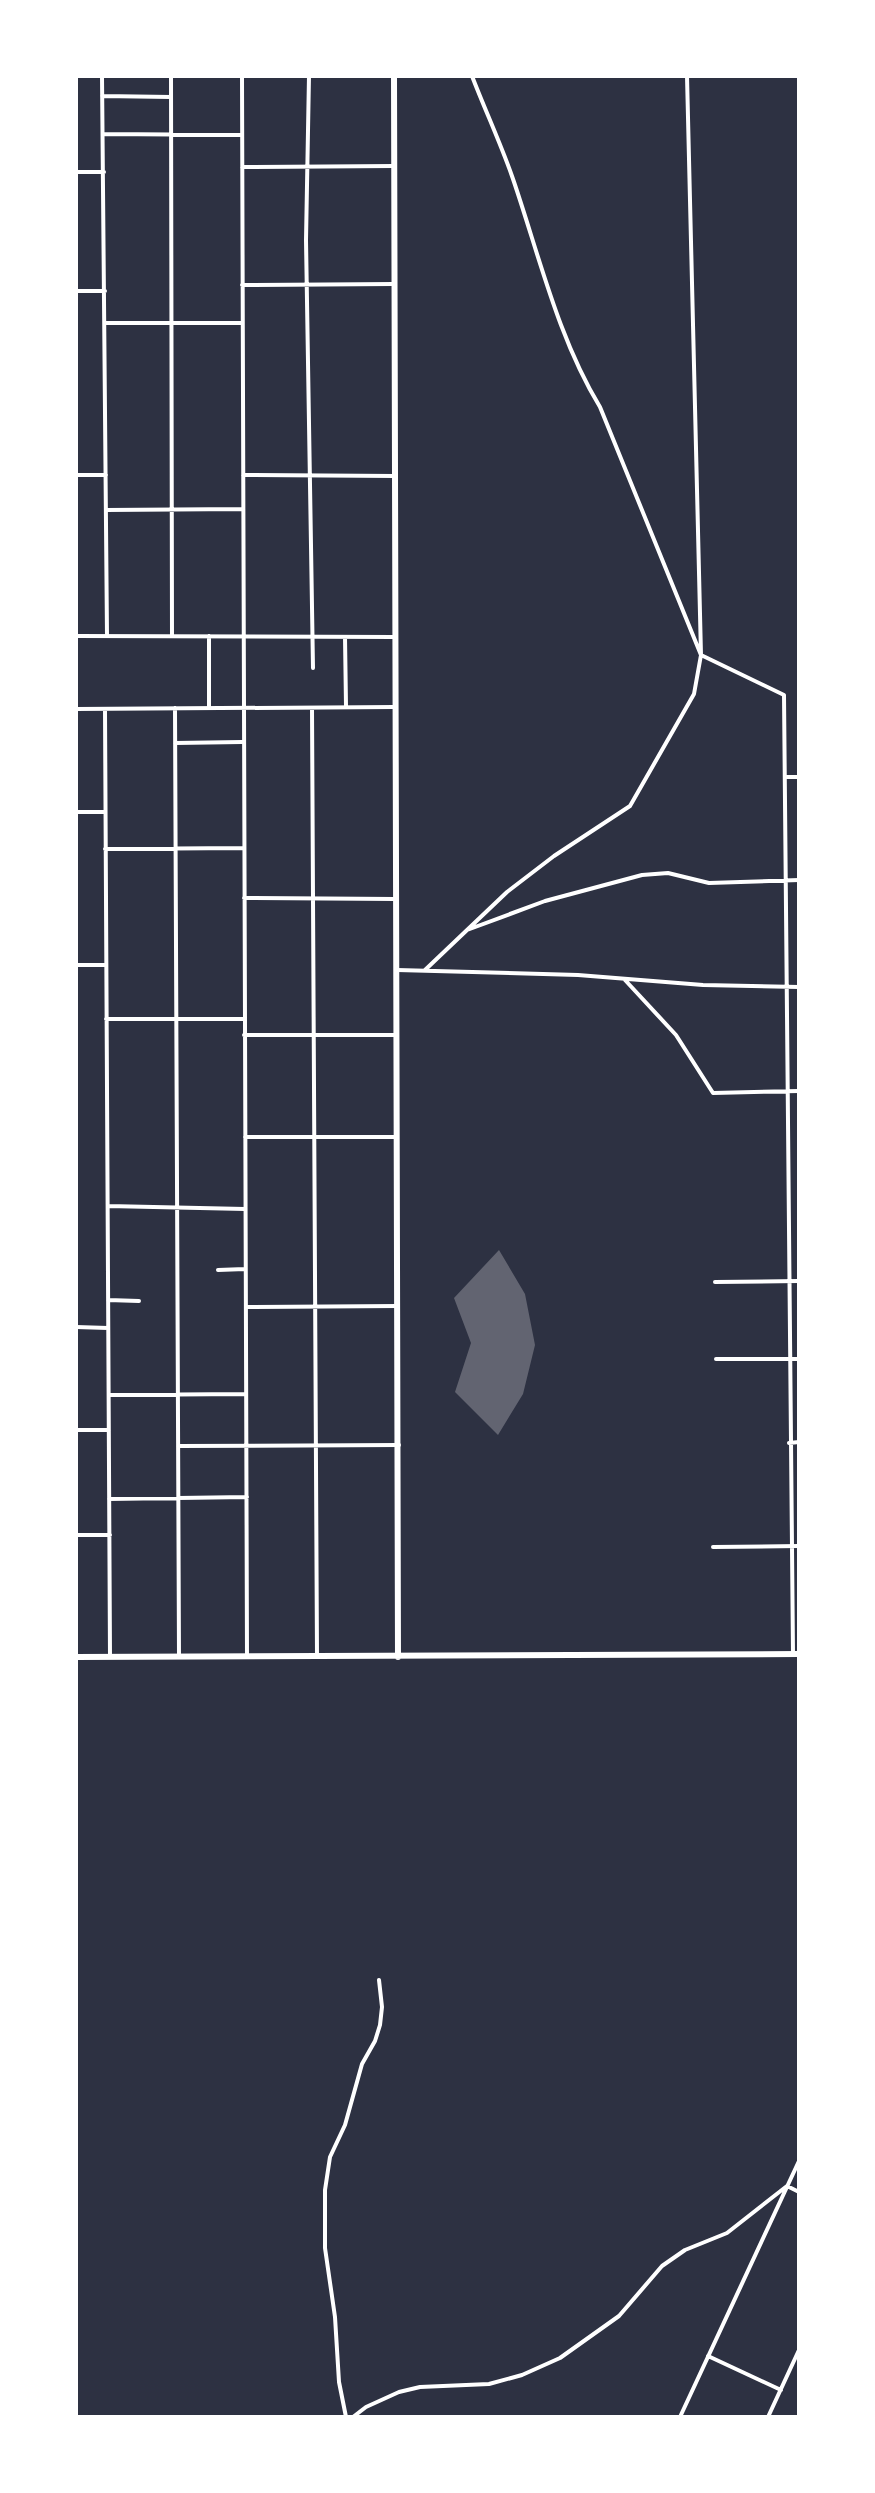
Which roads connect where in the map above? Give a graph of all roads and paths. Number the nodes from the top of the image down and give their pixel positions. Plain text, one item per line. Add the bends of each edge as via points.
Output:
1 (102, 76) edge
2 (171, 76) edge
3 (242, 76) edge
4 (309, 76) edge
5 (394, 76) edge
6 (472, 76) edge
7 (687, 76) edge
8 (102, 96) junction
9 (171, 97) junction
10 (103, 134) junction
11 (171, 135) junction
12 (242, 135) junction
13 (308, 166) junction
14 (394, 166) junction
15 (242, 167) junction
16 (76, 172) edge
17 (104, 172) junction
18 (394, 284) junction
19 (242, 285) junction
20 (308, 285) junction
21 (76, 291) edge
22 (105, 291) junction
23 (171, 322) junction
24 (105, 323) junction
25 (242, 323) junction
26 (76, 475) edge
27 (106, 475) junction
28 (243, 475) junction
29 (312, 475) junction
30 (395, 476) junction
31 (243, 509) junction
32 (106, 510) junction
33 (172, 510) junction
34 (172, 635) junction
35 (76, 636) edge
36 (107, 636) junction
37 (209, 636) junction
38 (243, 636) junction
39 (312, 637) junction
40 (345, 637) junction
41 (397, 637) junction
42 (701, 655) junction
43 (313, 668) dead end
44 (346, 707) junction
45 (397, 707) junction
46 (175, 708) junction
47 (209, 708) junction
48 (242, 708) junction
49 (312, 708) junction
50 (76, 709) edge
51 (105, 709) junction
52 (242, 742) junction
53 (175, 743) junction
54 (786, 777) junction
55 (799, 777) edge
56 (76, 812) edge
57 (105, 812) junction
58 (175, 847) junction
59 (243, 848) junction
60 (105, 849) junction
61 (787, 880) junction
62 (799, 880) edge
63 (243, 898) junction
64 (313, 899) junction
65 (397, 899) junction
66 (463, 932) junction
67 (76, 965) edge
68 (106, 965) junction
69 (397, 970) junction
70 (425, 970) junction
71 (623, 978) junction
72 (786, 987) junction
73 (799, 987) edge
74 (176, 1018) junction
75 (106, 1019) junction
76 (244, 1019) junction
77 (244, 1035) junction
78 (314, 1035) junction
79 (398, 1035) junction
80 (787, 1091) junction
81 (799, 1091) edge
82 (245, 1137) junction
83 (314, 1137) junction
84 (398, 1137) junction
85 (789, 1173) junction
86 (799, 1173) edge
87 (108, 1206) junction
88 (177, 1207) junction
89 (245, 1209) junction
90 (245, 1269) junction
91 (218, 1270) dead end
92 (799, 1281) edge
93 (715, 1282) dead end
94 (790, 1282) junction
95 (108, 1300) junction
96 (139, 1301) dead end
97 (315, 1306) junction
98 (398, 1306) junction
99 (246, 1307) junction
100 (76, 1327) edge
101 (108, 1328) junction
102 (716, 1359) dead end
103 (789, 1359) junction
104 (799, 1359) edge
105 (246, 1394) junction
106 (109, 1395) junction
107 (178, 1395) junction
108 (76, 1430) edge
109 (109, 1430) junction
110 (799, 1442) edge
111 (789, 1443) junction
112 (246, 1445) junction
113 (316, 1445) junction
114 (399, 1445) junction
115 (178, 1446) junction
116 (247, 1497) junction
117 (178, 1498) junction
118 (109, 1499) junction
119 (76, 1535) edge
120 (110, 1535) junction
121 (792, 1546) junction
122 (799, 1546) edge
123 (713, 1547) dead end
124 (796, 1654) edge
125 (110, 1656) junction
126 (247, 1656) junction
127 (76, 1657) edge
128 (179, 1657) junction
129 (317, 1657) junction
130 (398, 1657) junction
131 (379, 1980) dead end
132 (799, 2161) edge
133 (787, 2186) junction
134 (799, 2192) edge
135 (799, 2350) edge
136 (708, 2356) junction
137 (781, 2390) junction
138 (346, 2417) edge
139 (353, 2417) edge
140 (680, 2417) edge
141 (768, 2417) edge

1 - 8 street
2 - 9 street
3 - 12 street
4 - 13 street
5 - 14 main road
6 - 42 street via 580,369
7 - 42 street
8 - 9 street
8 - 10 street
9 - 11 street
10 - 11 street
10 - 17 street
11 - 12 street
11 - 23 street
12 - 15 street
13 - 14 street
13 - 15 street
13 - 20 street
14 - 18 main road
15 - 19 street
16 - 17 street
17 - 22 street
18 - 20 street
18 - 30 main road
19 - 20 street
19 - 25 street
20 - 29 street
21 - 22 street
22 - 24 street
23 - 24 street
23 - 25 street
23 - 33 street
24 - 27 street
25 - 28 street
26 - 27 street
27 - 32 street
28 - 29 street
28 - 31 street
29 - 30 street
29 - 39 street
30 - 41 main road
31 - 33 street
31 - 38 street
32 - 33 street
32 - 36 street
33 - 34 street
34 - 36 street
34 - 37 street
35 - 36 street
37 - 38 street
37 - 47 street
38 - 39 street
38 - 48 street
39 - 40 street
39 - 43 street
40 - 41 street
40 - 44 street
41 - 45 main road
42 - 54 street via 784,695
42 - 66 street via 694,694 630,806 554,856
44 - 45 street
44 - 49 street
45 - 65 main road
46 - 47 street
46 - 51 street
46 - 53 street
47 - 48 street
48 - 49 street
48 - 52 street
49 - 64 street
50 - 51 street
51 - 57 street
52 - 53 street
52 - 59 street
53 - 58 street
54 - 55 street
54 - 61 street
56 - 57 street
57 - 60 street
58 - 59 street
58 - 60 street
58 - 74 street
59 - 63 street
60 - 68 street
61 - 62 street
61 - 66 street via 709,883 668,873 642,875 545,901
61 - 72 street
63 - 64 street
63 - 76 street
64 - 65 street
64 - 78 street
65 - 69 main road
66 - 70 street
67 - 68 street
68 - 75 street
69 - 70 street
69 - 79 main road
70 - 71 street
71 - 72 street
71 - 80 street via 676,1035 713,1093
72 - 73 street
72 - 80 street
74 - 75 street
74 - 76 street
74 - 88 street
75 - 87 street
76 - 77 street
77 - 78 street
77 - 82 street
78 - 79 street
78 - 83 street
79 - 84 main road
80 - 81 street
80 - 85 street
82 - 83 street
82 - 89 street
83 - 84 street
83 - 97 street
84 - 98 main road
85 - 86 street
85 - 94 street
87 - 88 street
87 - 95 street
88 - 89 street
88 - 107 street
89 - 90 street
90 - 91 street
90 - 99 street
92 - 94 street
93 - 94 street
94 - 103 street
95 - 96 street
95 - 101 street
97 - 98 street
97 - 99 street
97 - 113 street
98 - 114 main road
99 - 105 street
100 - 101 street
101 - 106 street
102 - 103 street
103 - 104 street
103 - 111 street
105 - 107 street
105 - 112 street
106 - 107 street
106 - 109 street
107 - 115 street
108 - 109 street
109 - 118 street
110 - 111 street
111 - 121 street
112 - 113 street
112 - 115 street
112 - 116 street
113 - 114 street
113 - 129 street
114 - 130 main road
115 - 117 street
116 - 117 street
116 - 126 street
117 - 118 street
117 - 128 street
118 - 120 street
119 - 120 street
120 - 125 street
121 - 122 street
121 - 123 street
121 - 124 street
124 - 130 main road
125 - 127 main road
125 - 128 main road
126 - 128 main road
126 - 129 main road
129 - 130 main road
131 - 138 street via 380,2025 330,2157 325,2190 325,2248
132 - 133 street
133 - 134 street
133 - 136 street
133 - 139 street via 727,2233 662,2266 619,2316 560,2358 489,2384 399,2392
135 - 137 street
136 - 137 street
136 - 140 street
137 - 141 street

